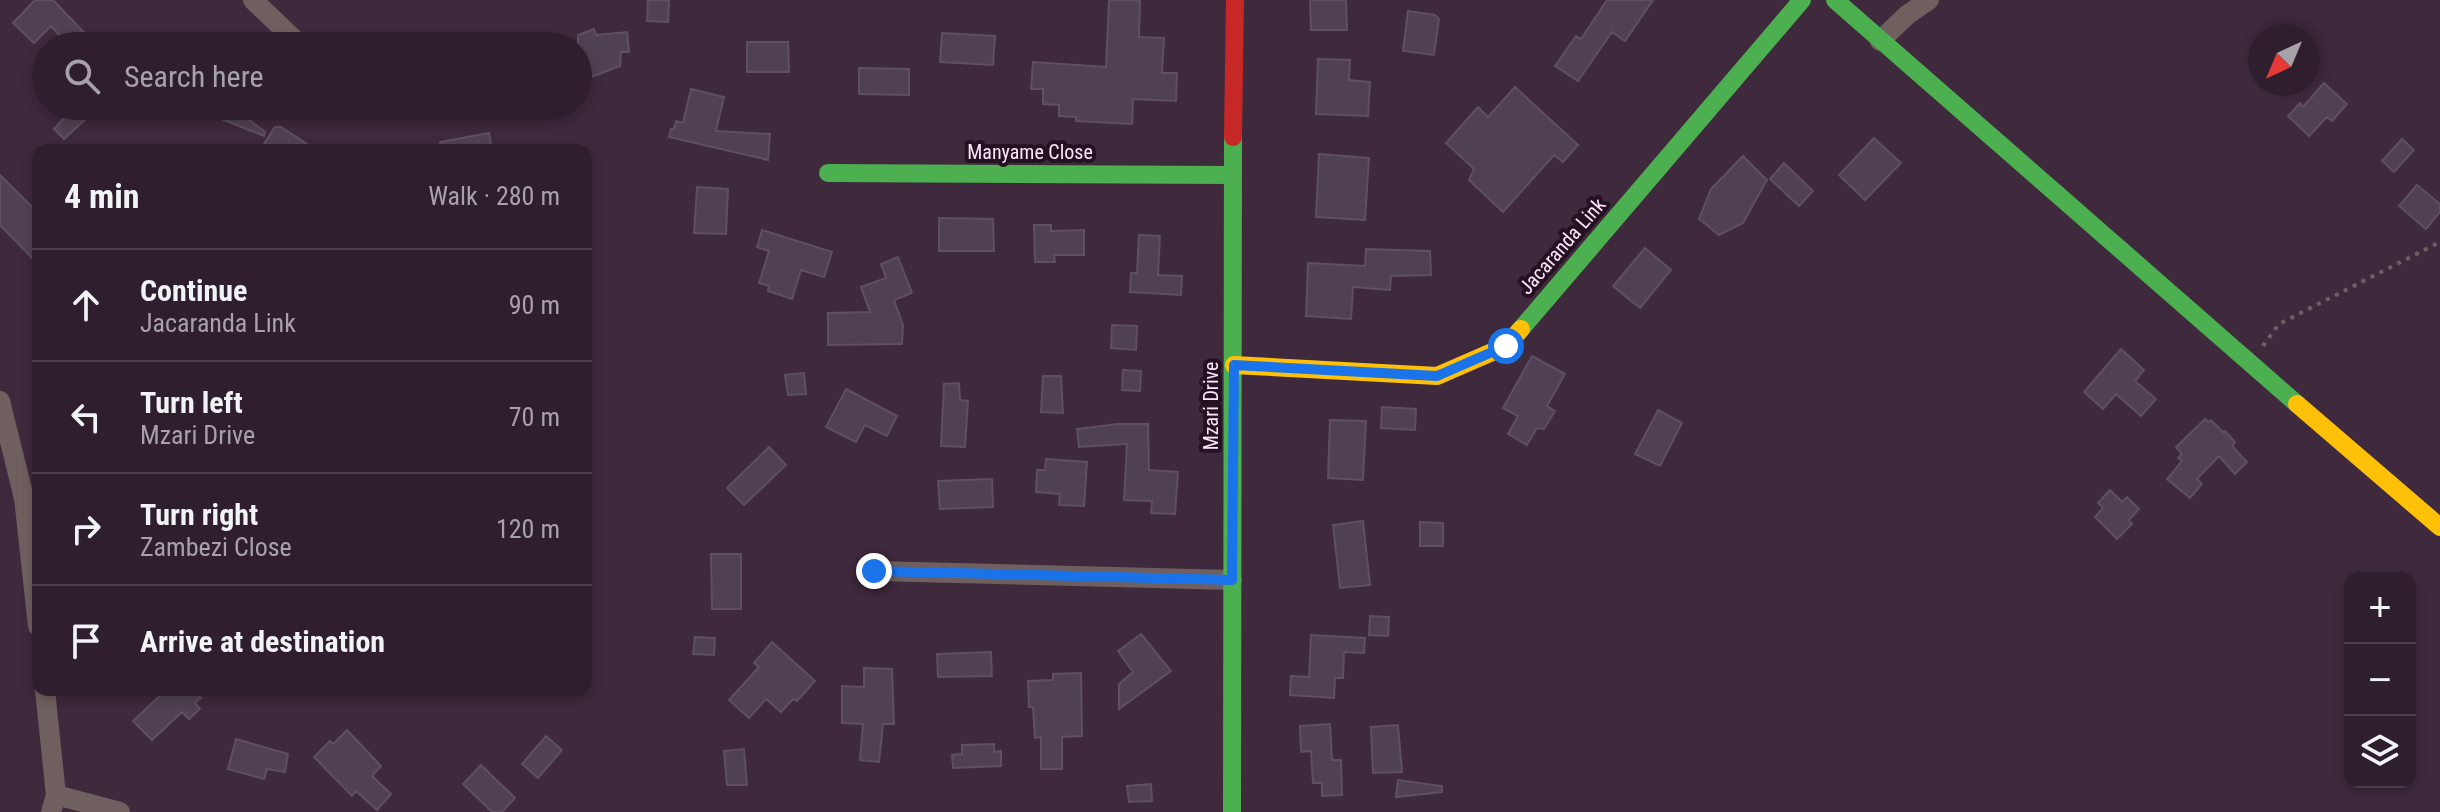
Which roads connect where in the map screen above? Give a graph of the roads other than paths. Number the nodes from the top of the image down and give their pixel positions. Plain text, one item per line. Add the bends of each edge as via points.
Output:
1 (253, 0) edge
2 (1235, 0) edge
3 (1802, 0) edge
4 (1835, 0) edge
5 (1929, 0) edge
6 (286, 32) edge
7 (1880, 41) junction
8 (828, 173) dead end
9 (1232, 175) junction
10 (1234, 365) junction
11 (0, 401) edge
12 (31, 497) edge
13 (2440, 527) edge
14 (874, 571) dead end
15 (1232, 580) junction
16 (45, 696) edge
17 (54, 803) edge
18 (120, 812) edge
19 (1232, 812) edge

1 - 6 street
2 - 9 street, Mzari Drive
3 - 10 street, Jacaranda Link via 1506,346 1437,376
4 - 7 street
5 - 7 street
7 - 13 street
8 - 9 street, Manyame Close
9 - 10 street, Mzari Drive
10 - 15 street, Mzari Drive
11 - 12 street
14 - 15 street
15 - 19 street, Mzari Drive
16 - 17 street
17 - 18 street

